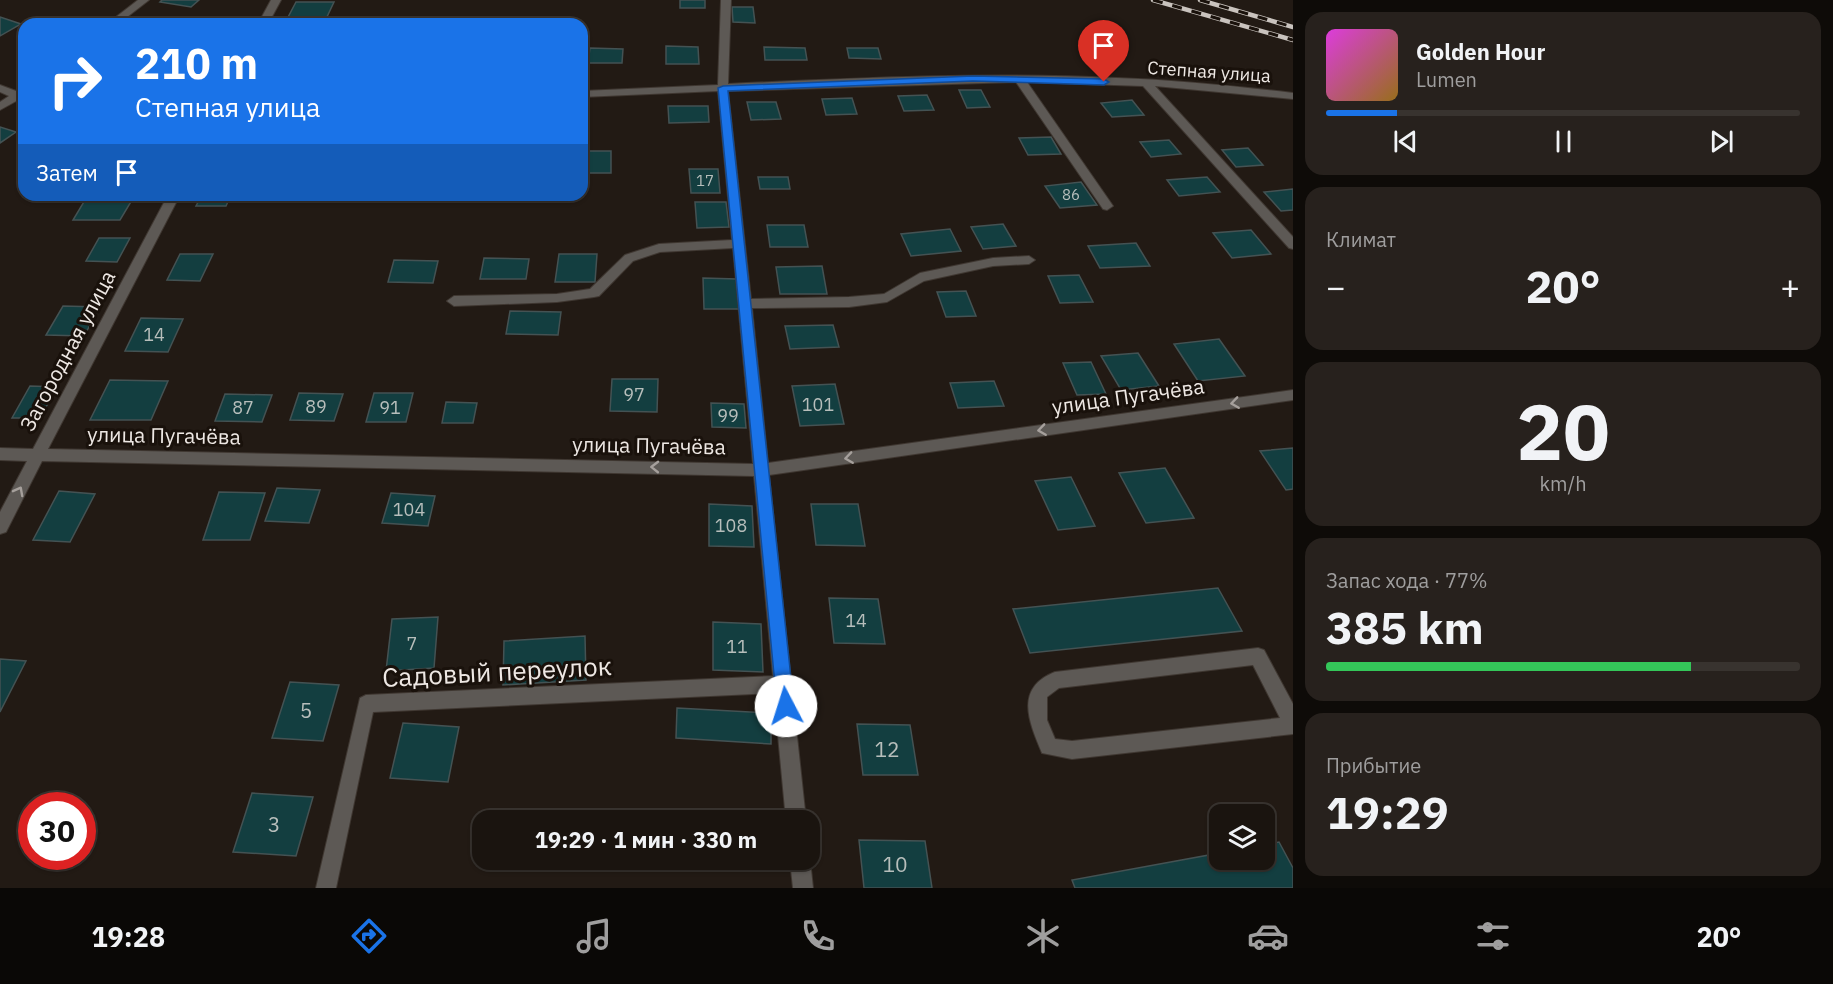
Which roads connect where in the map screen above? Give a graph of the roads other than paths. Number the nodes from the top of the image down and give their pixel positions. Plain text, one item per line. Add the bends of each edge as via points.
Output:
1 (144, 0) edge
2 (276, 0) edge
3 (726, 0) edge
4 (120, 18) edge
5 (267, 18) edge
6 (1020, 80) junction
7 (1146, 84) junction
8 (0, 88) edge
9 (723, 88) junction
10 (18, 94) edge
11 (588, 94) edge
12 (1293, 96) edge
13 (18, 97) edge
14 (0, 107) edge
15 (171, 201) edge
16 (1107, 206) dead end
17 (740, 244) junction
18 (1293, 245) edge
19 (1029, 260) dead end
20 (454, 301) dead end
21 (746, 304) junction
22 (1293, 395) edge
23 (0, 454) edge
24 (38, 455) junction
25 (763, 470) junction
26 (0, 527) edge
27 (783, 684) junction
28 (1293, 724) edge
29 (795, 810) edge
30 (801, 870) edge
31 (326, 888) edge
32 (803, 888) edge

1 - 4 street
2 - 5 street
3 - 9 street
6 - 7 street, Степная улица
6 - 9 street, Степная улица via 973,78
6 - 16 street
7 - 12 street, Степная улица via 1227,87
7 - 18 street
8 - 10 street
9 - 11 street, Степная улица
9 - 17 street
13 - 14 street
15 - 24 street, Загородная улица
17 - 20 street via 659,248 629,258 594,293
17 - 21 street
19 - 21 street via 993,262 920,277 887,298
21 - 25 street
22 -> 25 street, улица Пугачёва
23 - 24 street, улица Пугачёва
25 -> 24 street, улица Пугачёва
26 -> 24 street, Загородная улица
25 - 27 street
27 - 29 street
27 - 31 street, Садовый переулок via 366,704
28 - 28 street via 1072,750 1049,747 1038,720 1038,693 1055,680 1258,656
30 - 32 street

